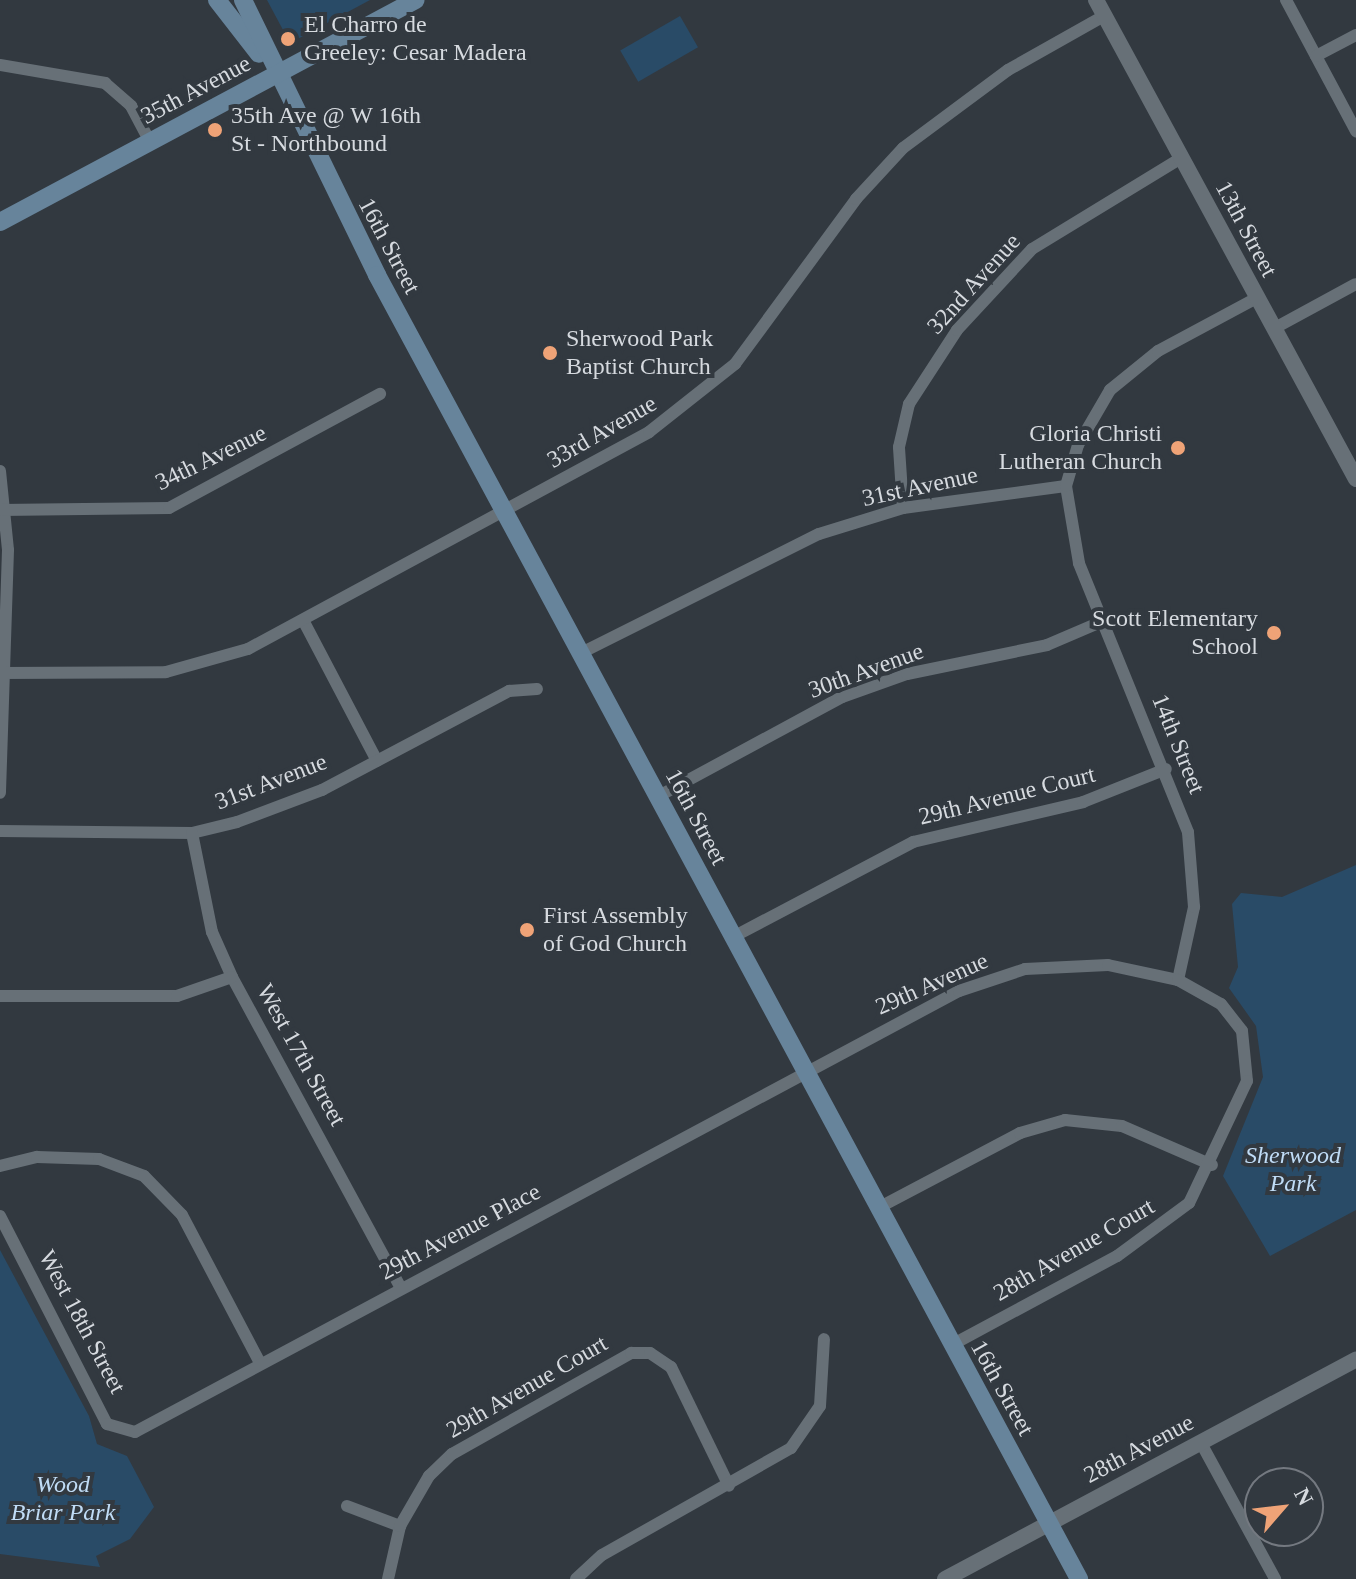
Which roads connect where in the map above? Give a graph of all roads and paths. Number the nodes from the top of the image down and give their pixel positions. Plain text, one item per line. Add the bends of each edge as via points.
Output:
1 (217, 0) edge
2 (243, 0) edge
3 (415, 0) edge
4 (1096, 0) edge
5 (1286, 0) edge
6 (1104, 16) junction
7 (1356, 35) edge
8 (1316, 56) junction
9 (0, 65) edge
10 (275, 75) junction
11 (1356, 131) edge
12 (150, 141) junction
13 (1181, 158) junction
14 (0, 222) edge
15 (1356, 284) edge
16 (1257, 298) junction
17 (1273, 329) junction
18 (380, 394) dead end
19 (0, 471) edge
20 (1356, 479) edge
21 (1066, 486) junction
22 (903, 508) junction
23 (4, 510) edge
24 (505, 512) junction
25 (303, 620) junction
26 (1103, 621) junction
27 (581, 653) junction
28 (2, 673) edge
29 (537, 689) dead end
30 (377, 761) junction
31 (1166, 769) junction
32 (0, 793) edge
33 (657, 797) junction
34 (0, 831) edge
35 (192, 833) junction
36 (733, 937) junction
37 (232, 977) junction
38 (1178, 980) junction
39 (0, 996) edge
40 (807, 1071) junction
41 (1212, 1165) junction
42 (0, 1166) edge
43 (878, 1208) junction
44 (0, 1216) edge
45 (401, 1288) junction
46 (824, 1339) dead end
47 (952, 1345) junction
48 (1356, 1360) edge
49 (260, 1363) junction
50 (135, 1432) joint
51 (1201, 1443) junction
52 (729, 1486) junction
53 (347, 1506) dead end
54 (1049, 1524) junction
55 (400, 1526) junction
56 (388, 1579) edge
57 (576, 1579) edge
58 (945, 1579) edge
59 (1079, 1579) edge
60 (1275, 1579) edge

1 - 10 main road, 16th Street
2 - 10 main road, 16th Street
3 - 10 main road, 35th Avenue
4 - 6 street, 13th Street
5 - 8 street
6 - 13 street, 13th Street
6 - 24 street, 33rd Avenue via 1008,70 903,148 703,395
7 - 8 street
8 - 11 street
9 - 12 street via 105,83 131,106
10 - 12 main road, 35th Avenue
10 - 24 main road, 16th Street
12 - 14 main road, 35th Avenue
13 - 16 street, 13th Street
13 - 22 street, 32nd Avenue via 1032,249 957,330 909,404 899,447
15 - 17 street
16 - 17 street, 13th Street
16 - 21 street via 1158,351 1110,390 1078,445
17 - 20 street, 13th Street
18 - 23 street, 34th Avenue via 169,508
19 - 23 street
21 - 22 street, 31st Avenue
21 - 26 street, 14th Street via 1079,563
22 - 27 street, 31st Avenue via 793,544
23 - 28 street
24 - 25 street, 33rd Avenue
24 - 27 main road, 16th Street
25 - 28 street, 33rd Avenue via 248,649 166,672
25 - 30 street
26 - 31 street, 14th Street
26 - 33 street, 30th Avenue via 1047,645 907,674 842,697
27 - 33 main road, 16th Street
28 - 32 street
29 - 30 street, 31st Avenue via 509,691
30 - 35 street, 31st Avenue via 276,809
31 - 36 street, 29th Avenue Court via 1083,802 913,842
31 - 38 street, 14th Street via 1194,866 1194,907
33 - 36 main road, 16th Street
34 - 35 street, 31st Avenue
35 - 37 street, West 17th Street via 212,932
36 - 40 main road, 16th Street
37 - 39 street via 177,996
37 - 45 street, West 17th Street
38 - 40 street, 29th Avenue via 1108,965 1025,969 959,991
38 - 41 street, 28th Avenue Court via 1230,1011 1249,1055 1247,1081
40 - 43 main road, 16th Street
40 - 45 street, 29th Avenue Place
41 - 43 street via 1122,1126 1065,1120 1020,1133
41 - 47 street, 28th Avenue Court via 1163,1228
42 - 49 street via 37,1157 99,1159 144,1176 182,1215
43 - 47 main road, 16th Street
44 - 50 street, West 18th Street via 107,1424
45 - 49 street, 29th Avenue Place
46 - 52 street via 825,1389 802,1436
47 - 54 main road, 16th Street
48 - 51 street, 28th Avenue
49 - 50 street, 29th Avenue Place
51 - 54 street, 28th Avenue
51 - 60 street
52 - 55 street, 29th Avenue Court via 671,1367 650,1353 631,1353 452,1454 429,1476
52 - 57 street via 602,1555
53 - 55 street
54 - 58 street, 28th Avenue
54 - 59 main road, 16th Street
55 - 56 street, 29th Avenue Court

